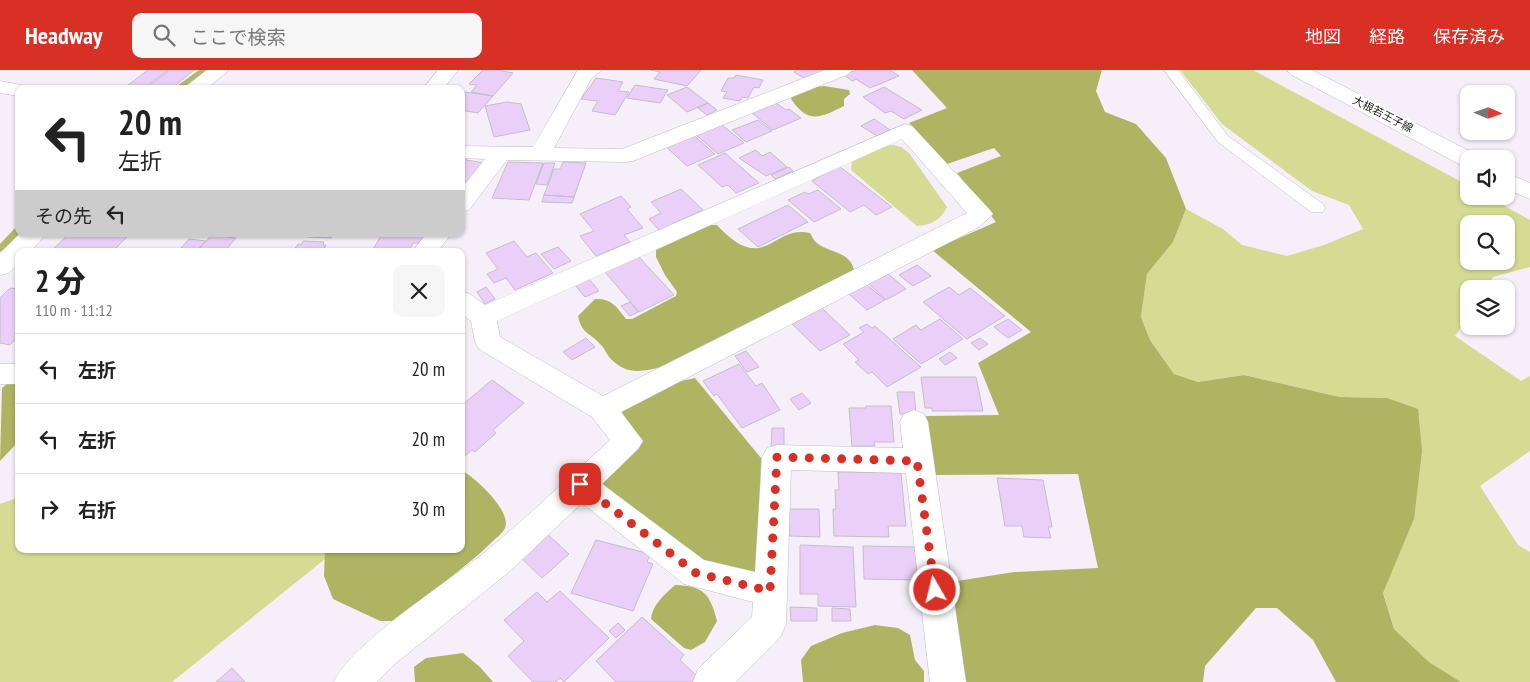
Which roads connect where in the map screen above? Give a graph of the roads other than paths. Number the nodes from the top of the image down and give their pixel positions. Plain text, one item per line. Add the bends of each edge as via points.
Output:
1 (219, 70) edge
2 (448, 70) edge
3 (592, 70) edge
4 (842, 70) edge
5 (1171, 70) edge
6 (1297, 70) edge
7 (198, 85) edge
8 (436, 85) edge
9 (0, 87) edge
10 (15, 89) edge
11 (465, 152) edge
12 (501, 153) junction
13 (540, 154) junction
14 (1460, 155) edge
15 (1515, 184) edge
16 (1530, 192) edge
17 (465, 200) edge
18 (1317, 208) dead end
19 (31, 237) edge
20 (437, 237) edge
21 (20, 248) edge
22 (427, 248) edge
23 (15, 252) edge
24 (0, 267) edge
25 (465, 303) edge
26 (482, 317) junction
27 (0, 374) edge
28 (15, 374) edge
29 (602, 409) junction
30 (914, 422) dead end
31 (917, 461) junction
32 (580, 484) junction
33 (770, 591) junction
34 (352, 682) edge
35 (711, 682) edge
36 (948, 682) edge

1 - 7 street
2 - 8 street
3 - 13 street via 583,75
4 - 13 street via 626,156
5 - 18 lane via 1223,139
6 - 14 street, 大根若王子線
9 - 10 street
11 - 12 street
12 - 13 street
12 - 17 street
15 - 16 street
19 - 21 street
20 - 22 street
23 - 24 street
25 - 26 street
26 - 29 street via 488,342
26 - 29 street via 905,130 981,214 971,222
27 - 28 street
29 - 32 street via 628,441
30 - 31 street
31 - 33 street via 777,457
31 - 36 street
32 - 33 street via 696,573
32 - 34 street via 497,562 384,651
33 - 35 street via 769,624

